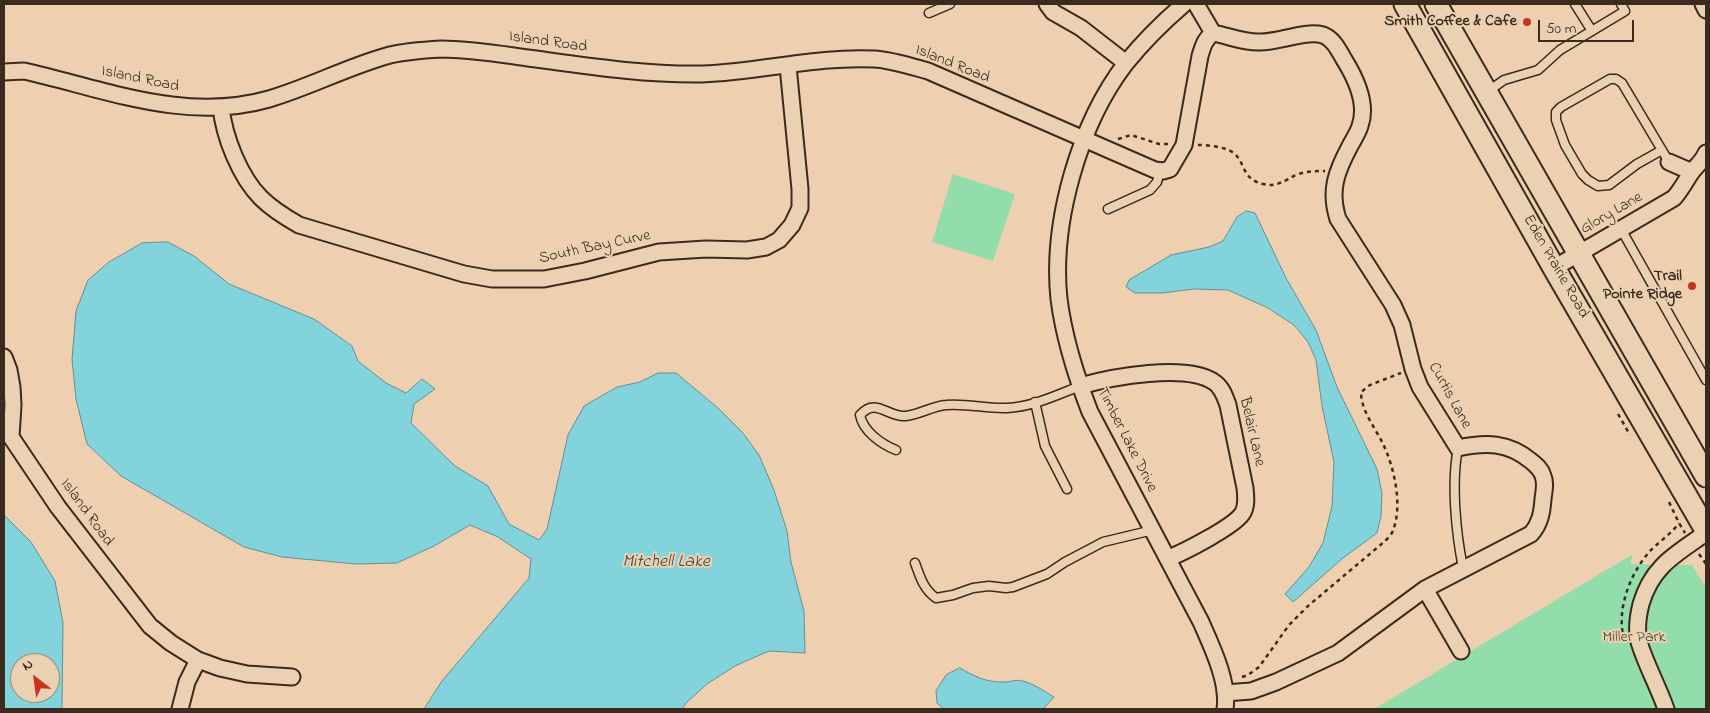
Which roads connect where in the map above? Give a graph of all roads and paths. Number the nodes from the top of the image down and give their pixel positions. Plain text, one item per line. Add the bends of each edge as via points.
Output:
1 (950, 4) edge
2 (1046, 4) edge
3 (1184, 4) edge
4 (1196, 4) edge
5 (1405, 4) edge
6 (1436, 4) edge
7 (1574, 4) edge
8 (1621, 4) edge
9 (1703, 4) edge
10 (1706, 10) edge
11 (930, 13) dead end
12 (1592, 31) junction
13 (1214, 33) junction
14 (1126, 63) junction
15 (788, 66) junction
16 (4, 72) edge
17 (1487, 92) junction
18 (221, 107) junction
19 (1084, 139) junction
20 (1117, 140) dead end
21 (1184, 145) junction
22 (1706, 153) edge
23 (1665, 156) junction
24 (1160, 171) junction
25 (1336, 175) junction
26 (1688, 179) junction
27 (1108, 209) dead end
28 (1621, 229) junction
29 (1579, 253) junction
30 (1554, 268) junction
31 (4, 357) edge
32 (1413, 369) junction
33 (1706, 380) edge
34 (1080, 386) junction
35 (1035, 402) junction
36 (1458, 448) junction
37 (896, 450) dead end
38 (1706, 476) edge
39 (1067, 489) dead end
40 (1153, 530) junction
41 (1706, 531) edge
42 (1700, 554) dead end
43 (1169, 558) junction
44 (914, 563) dead end
45 (1706, 564) edge
46 (1463, 568) junction
47 (1425, 589) junction
48 (1461, 651) dead end
49 (198, 660) junction
50 (292, 677) dead end
51 (1232, 692) junction
52 (180, 709) edge
53 (1225, 709) edge
54 (1666, 709) edge

1 - 11 lane
2 - 14 street
3 - 14 street, Timber Lake Drive
4 - 13 street
5 - 30 main road, Eden Prairie Road
6 - 17 main road, Eden Prairie Road
7 - 12 lane
8 - 12 lane via 1626,11
9 - 10 street
12 - 17 lane via 1560,50 1538,70 1504,80
13 - 21 street via 1208,37 1200,56
13 - 25 street, Curtis Lane via 1260,43 1311,34 1330,39 1353,74 1362,110 1361,126
14 - 19 street, Timber Lake Drive via 1106,94
15 - 18 street, Island Road via 671,74 630,72 472,50 414,51 390,55 268,99
15 - 18 street, South Bay Curve via 800,208 792,225 779,240 766,247 747,250 659,252 544,279 492,279 464,274 299,225 279,214 245,177 223,123
15 - 19 street, Island Road via 848,59 902,64 928,71
16 - 18 street, Island Road via 24,71 142,101 174,106
17 - 29 main road, Eden Prairie Road
19 - 24 street, Island Road
19 - 34 street, Timber Lake Drive via 1071,174 1062,215 1059,255 1059,298 1067,343
20 - 21 path via 1131,135 1159,144
21 - 24 street via 1170,169
21 - 25 path via 1228,150 1236,155 1250,178 1270,186 1313,171
22 - 26 street, Glory Lane
23 - 23 lane via 1622,83 1616,79 1610,79 1556,112 1566,145 1582,174 1598,186 1609,185 1637,164
23 - 26 street
24 - 27 lane via 1150,190
25 - 32 street, Curtis Lane via 1334,206 1338,219 1393,305
26 - 28 street, Glory Lane via 1672,199
28 - 29 street, Glory Lane
28 - 33 lane
29 - 30 street, Glory Lane
29 - 38 main road, Eden Prairie Road
30 - 41 main road, Eden Prairie Road
31 - 49 street, Island Road via 12,387 12,437 58,507 150,626 171,644
32 - 36 street, Curtis Lane via 1420,387
32 - 51 path via 1370,385 1361,392 1361,401 1393,469 1396,518 1393,532 1308,606 1289,625 1259,667 1236,679
34 - 35 lane
34 - 40 street, Timber Lake Drive via 1102,437
34 - 43 street, Belair Lane via 1182,372 1215,382 1224,392 1245,488 1245,508 1233,523
35 - 37 lane via 1007,408 944,405 904,416 880,407 865,409 860,415 861,423 884,445
35 - 39 lane via 1045,446
36 - 46 lane via 1455,463 1457,518
36 - 46 street, Curtis Lane via 1498,444 1510,447 1538,467 1545,482 1542,513 1531,534
40 - 43 street, Timber Lake Drive
40 - 44 lane via 1103,542 1047,574 1013,587 973,588 936,598 922,583
41 - 54 street via 1659,568 1639,611 1639,639
42 - 45 path
43 - 51 street, Timber Lake Drive
46 - 47 street, Curtis Lane
47 - 48 street
47 - 51 street, Curtis Lane via 1338,653 1276,682 1251,691
49 - 50 street, Island Road via 248,674
49 - 52 street via 187,682
51 - 53 street, Timber Lake Drive

